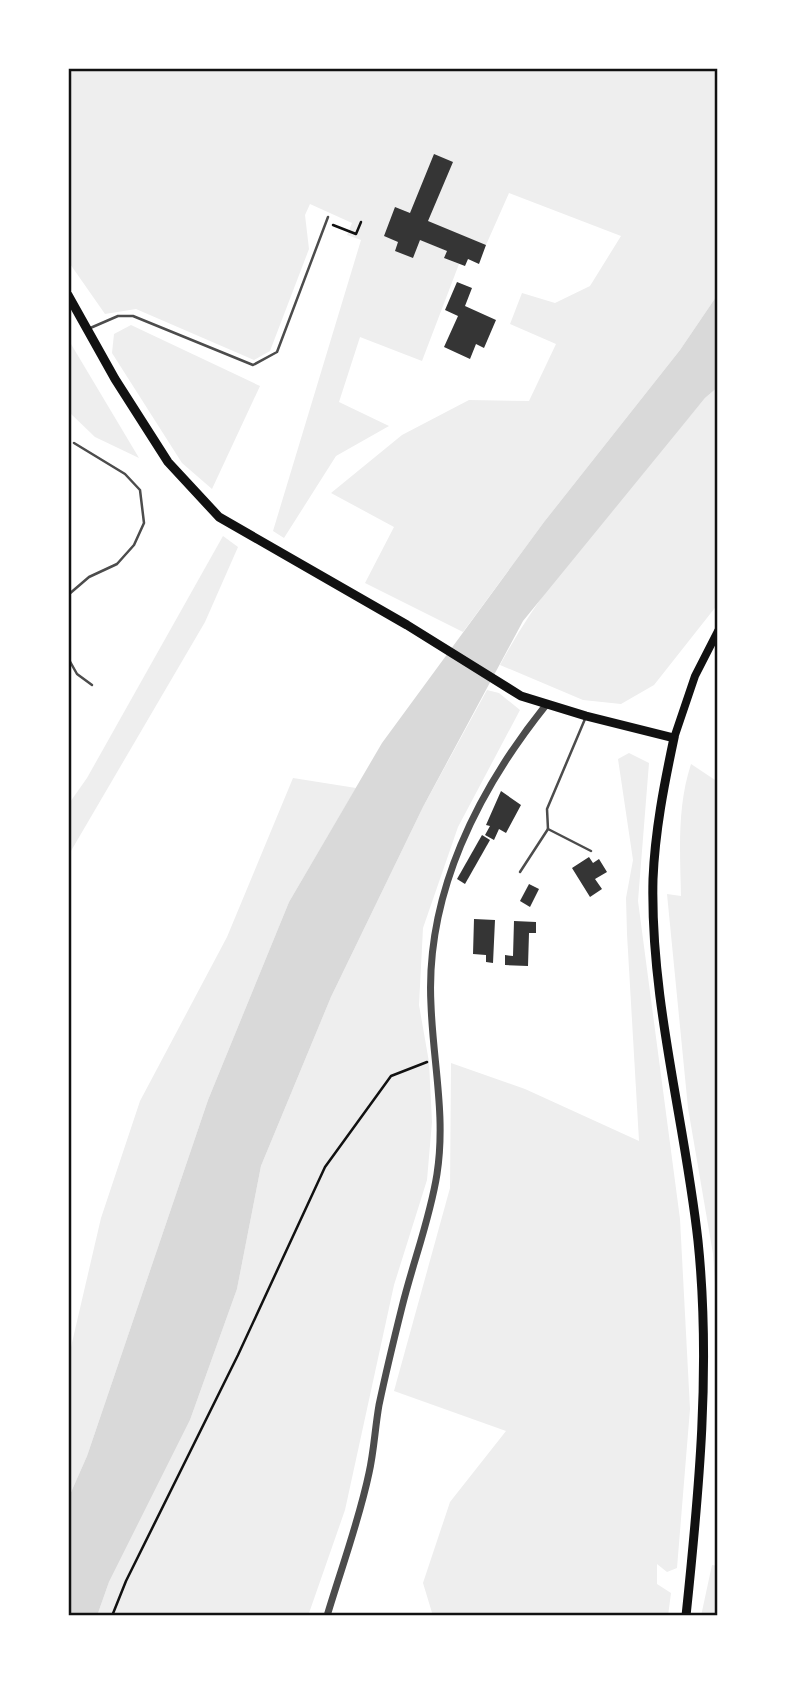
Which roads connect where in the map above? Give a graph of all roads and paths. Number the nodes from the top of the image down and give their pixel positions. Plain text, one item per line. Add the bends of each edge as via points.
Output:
1 (328, 217) dead end
2 (361, 222) dead end
3 (333, 225) dead end
4 (68, 295) edge
5 (89, 329) junction
6 (74, 443) dead end
7 (68, 595) edge
8 (718, 631) edge
9 (68, 658) edge
10 (72, 665) junction
11 (68, 670) edge
12 (92, 685) dead end
13 (545, 705) junction
14 (586, 716) junction
15 (674, 738) junction
16 (548, 829) junction
17 (591, 851) dead end
18 (520, 873) dead end
19 (437, 1061) junction
20 (112, 1616) edge
21 (327, 1616) edge
22 (685, 1616) edge

1 - 5 lane via 277,352 253,365 133,316 118,316
2 - 3 path via 356,234
4 - 5 main road
5 - 13 main road via 168,462 200,500 235,529
6 - 7 lane via 125,474 139,490 144,523 134,545 117,564 89,577
8 - 15 main road via 695,676
9 - 10 lane
10 - 11 lane
10 - 12 lane via 76,674
13 - 14 main road
13 - 19 street via 498,774 444,885 429,972
14 - 15 main road
14 - 16 lane via 547,809
15 - 22 main road via 659,813 653,881 657,966 698,1241 704,1340 695,1532
16 - 17 lane
16 - 18 lane
19 - 20 path via 391,1076 325,1167
19 - 21 street via 440,1141 431,1206 402,1305 369,1474

